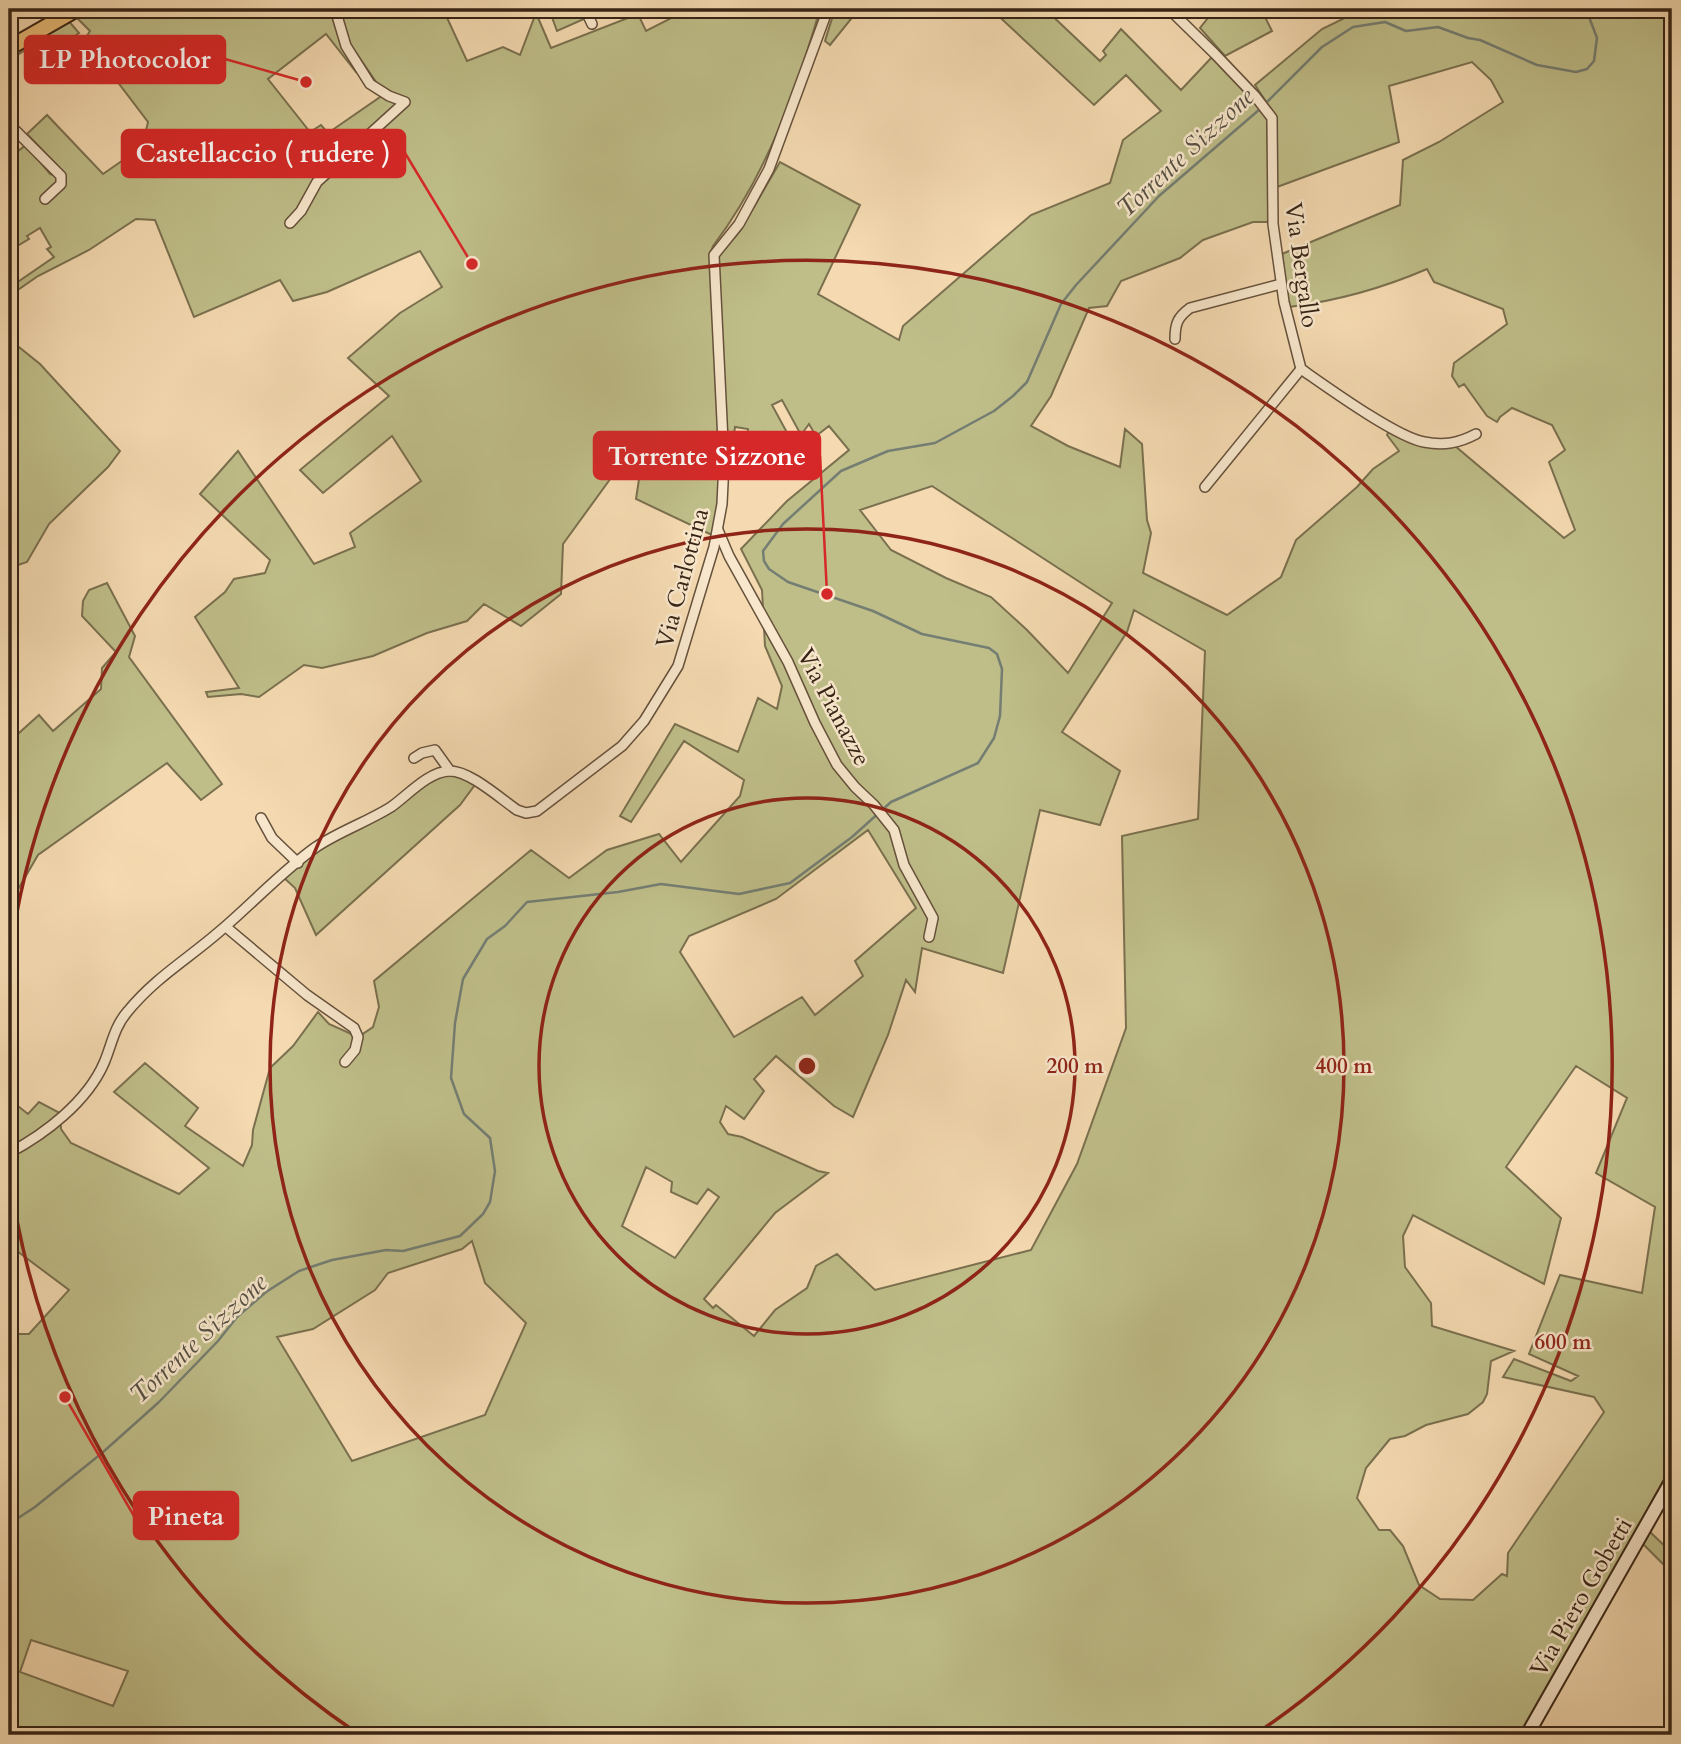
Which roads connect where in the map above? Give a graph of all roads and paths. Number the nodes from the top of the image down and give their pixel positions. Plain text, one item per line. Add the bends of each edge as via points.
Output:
1 (335, 9) edge
2 (585, 9) edge
3 (828, 9) edge
4 (1169, 9) edge
5 (68, 11) edge
6 (592, 24) dead end
7 (9, 48) edge
8 (9, 124) edge
9 (46, 199) dead end
10 (290, 223) dead end
11 (1281, 284) junction
12 (1175, 339) dead end
13 (1301, 369) junction
14 (1476, 434) dead end
15 (1205, 487) dead end
16 (717, 528) junction
17 (414, 758) dead end
18 (450, 771) junction
19 (261, 818) dead end
20 (298, 863) junction
21 (226, 927) junction
22 (929, 937) dead end
23 (345, 1062) dead end
24 (9, 1153) edge
25 (1672, 1480) edge
26 (1527, 1735) edge

1 - 10 street via 346,46 370,84 405,102 317,182
2 - 6 street
3 - 16 street, Via Carlottina via 769,169 739,224 714,255 724,462
4 - 11 street, Via Bergallo via 1255,96 1273,122 1273,224
5 - 7 main road
8 - 9 street via 61,176 61,184
11 - 12 street via 1190,308 1179,316
11 - 13 street, Via Bergallo
13 - 14 street via 1421,442 1460,443
13 - 15 street
16 - 18 street, Via Carlottina via 678,666 644,721 622,746 537,811 526,813 465,775
16 - 22 street, Via Pianazze via 837,765 894,830 904,865 933,918
17 - 18 street, Via Carlottina via 435,750
18 - 20 street via 432,776
19 - 20 street via 272,838
20 - 21 street
21 - 23 street via 354,1028 358,1037
21 - 24 street via 148,988 116,1026 103,1063 82,1096 56,1122
25 - 26 street, Via Piero Gobetti

